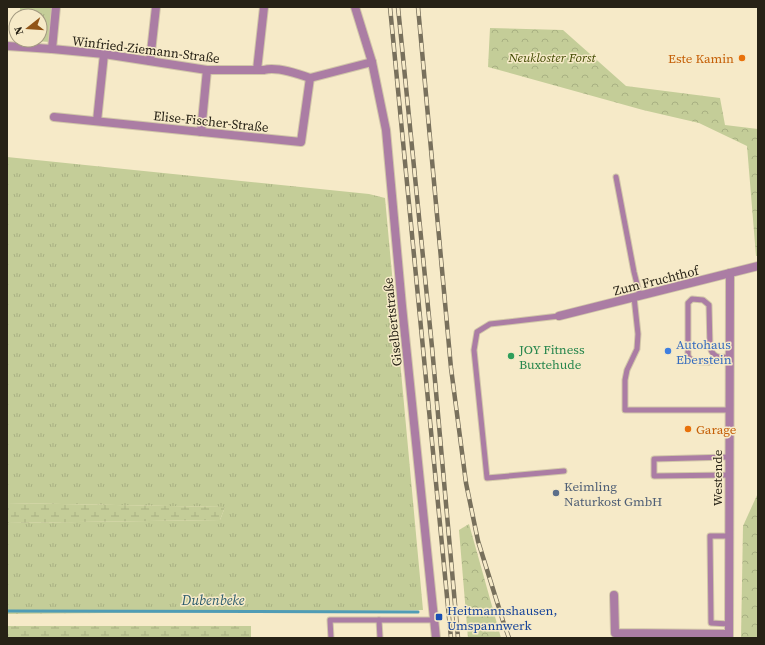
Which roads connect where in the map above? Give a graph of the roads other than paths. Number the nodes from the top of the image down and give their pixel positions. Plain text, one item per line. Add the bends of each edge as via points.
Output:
1 (56, 7) edge
2 (156, 7) edge
3 (264, 7) edge
4 (355, 7) edge
5 (7, 46) edge
6 (52, 50) junction
7 (104, 54) junction
8 (150, 61) junction
9 (372, 62) junction
10 (207, 70) junction
11 (257, 70) junction
12 (310, 78) junction
13 (54, 118) dead end
14 (97, 121) junction
15 (201, 132) junction
16 (616, 177) dead end
17 (758, 266) edge
18 (730, 273) junction
19 (637, 297) junction
20 (559, 316) joint
21 (729, 357) junction
22 (720, 358) junction
23 (729, 410) junction
24 (729, 458) junction
25 (564, 471) dead end
26 (729, 475) junction
27 (729, 536) junction
28 (614, 595) dead end
29 (379, 620) junction
30 (434, 620) junction
31 (729, 624) junction
32 (729, 636) edge
33 (331, 638) edge
34 (380, 638) edge
35 (436, 638) edge

1 - 6 street, Winfried-Ziemann-Straße
2 - 8 street
3 - 11 street
4 - 9 street, Giselbertstraße
5 - 6 street
6 - 7 street, Winfried-Ziemann-Straße
7 - 8 street, Winfried-Ziemann-Straße
7 - 14 street
8 - 10 street, Winfried-Ziemann-Straße
9 - 12 street
9 - 30 street, Giselbertstraße via 386,130
10 - 11 street, Winfried-Ziemann-Straße
10 - 15 street
11 - 12 street, Winfried-Ziemann-Straße via 270,68
12 - 15 street, Elise-Fischer-Straße via 301,142
13 - 14 street, Elise-Fischer-Straße
14 - 15 street, Elise-Fischer-Straße
16 - 19 lane
17 - 18 street, Zum Fruchthof
18 - 19 street, Zum Fruchthof
18 - 21 street, Westende
19 - 20 street, Zum Fruchthof
19 - 23 lane via 637,349 625,380 625,410
20 - 25 lane via 490,324 477,332 474,350 487,478
21 - 22 lane
21 - 23 street, Westende
22 - 22 lane via 713,354 710,348 709,305 703,300 692,299 688,303 688,356 694,362 712,362
23 - 24 street, Westende
24 - 26 street, Westende
24 - 26 lane via 654,459 654,476
26 - 27 street, Westende
27 - 31 street, Westende
27 - 31 lane via 710,536 709,586 710,623
28 - 32 street, Westende via 615,633
29 - 30 lane
29 - 33 lane via 330,620
29 - 34 lane
30 - 35 street, Giselbertstraße
31 - 32 street, Westende

